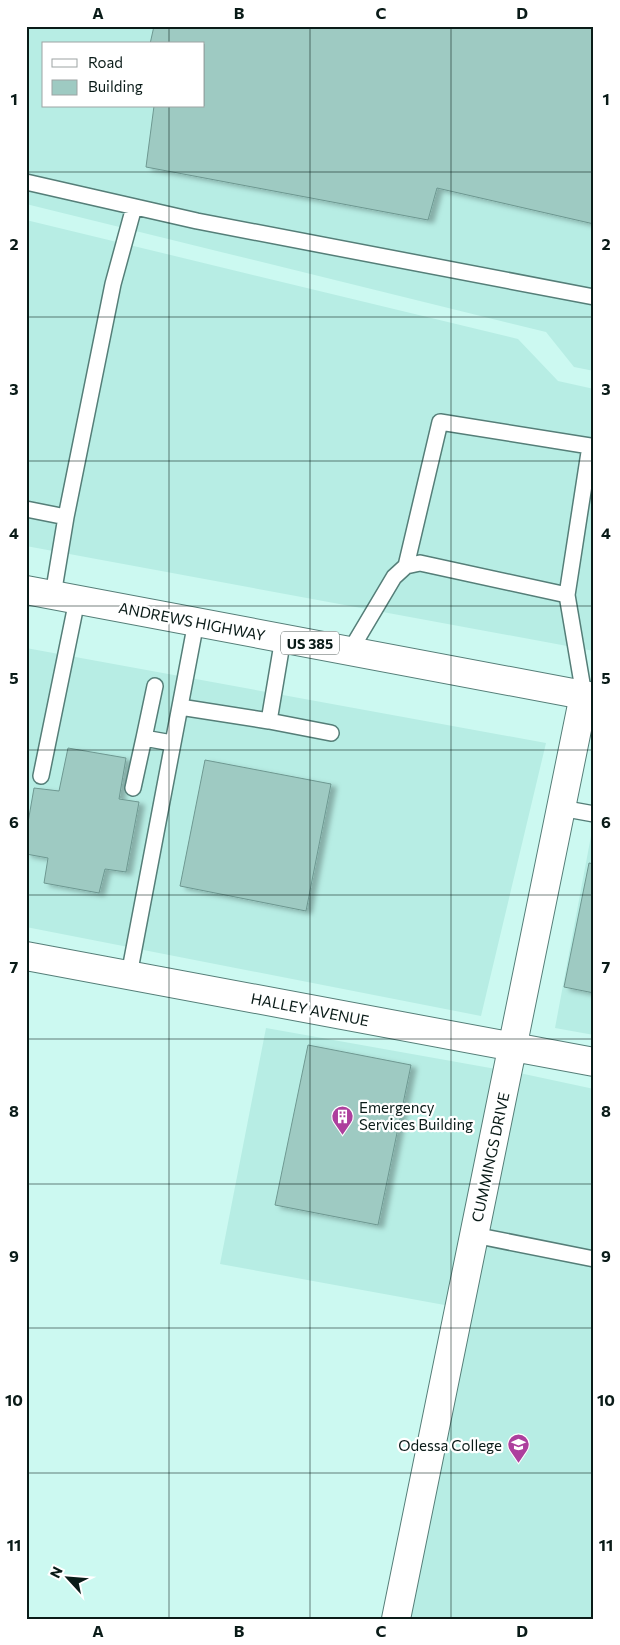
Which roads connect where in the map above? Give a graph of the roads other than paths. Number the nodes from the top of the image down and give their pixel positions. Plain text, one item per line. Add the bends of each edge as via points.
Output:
1 (26, 182) edge
2 (134, 207) junction
3 (594, 297) edge
4 (26, 509) edge
5 (66, 517) junction
6 (406, 566) junction
7 (26, 590) edge
8 (567, 595) junction
9 (65, 598) junction
10 (196, 622) junction
11 (283, 638) junction
12 (350, 651) junction
13 (155, 686) dead end
14 (589, 696) edge
15 (180, 707) junction
16 (270, 721) junction
17 (330, 732) dead end
18 (144, 738) junction
19 (172, 743) junction
20 (41, 776) dead end
21 (133, 788) dead end
22 (561, 808) junction
23 (594, 814) edge
24 (26, 956) edge
25 (129, 975) junction
26 (513, 1046) junction
27 (594, 1062) edge
28 (474, 1235) junction
29 (594, 1259) edge
30 (396, 1619) edge

1 - 2 lane
2 - 3 lane
2 - 5 lane via 113,284
4 - 5 lane
5 - 9 lane
6 - 8 lane via 420,563
6 - 8 lane via 440,422 590,446
6 - 12 lane via 394,576
7 - 9 street, ANDREWS HIGHWAY / US 385
8 - 14 lane
9 - 10 street, ANDREWS HIGHWAY / US 385
9 - 20 lane
10 - 11 street, ANDREWS HIGHWAY / US 385
10 - 15 lane
11 - 12 street, ANDREWS HIGHWAY / US 385
11 - 16 lane
12 - 14 street, ANDREWS HIGHWAY / US 385
13 - 18 lane
14 - 22 street, CUMMINGS DRIVE
15 - 16 lane
15 - 19 lane
16 - 17 lane
18 - 19 lane
18 - 21 lane
19 - 25 lane
22 - 23 lane
22 - 26 street, CUMMINGS DRIVE
24 - 25 street, HALLEY AVENUE
25 - 26 street, HALLEY AVENUE
26 - 27 street, HALLEY AVENUE
26 - 28 street, CUMMINGS DRIVE
28 - 29 lane
28 - 30 street, CUMMINGS DRIVE

